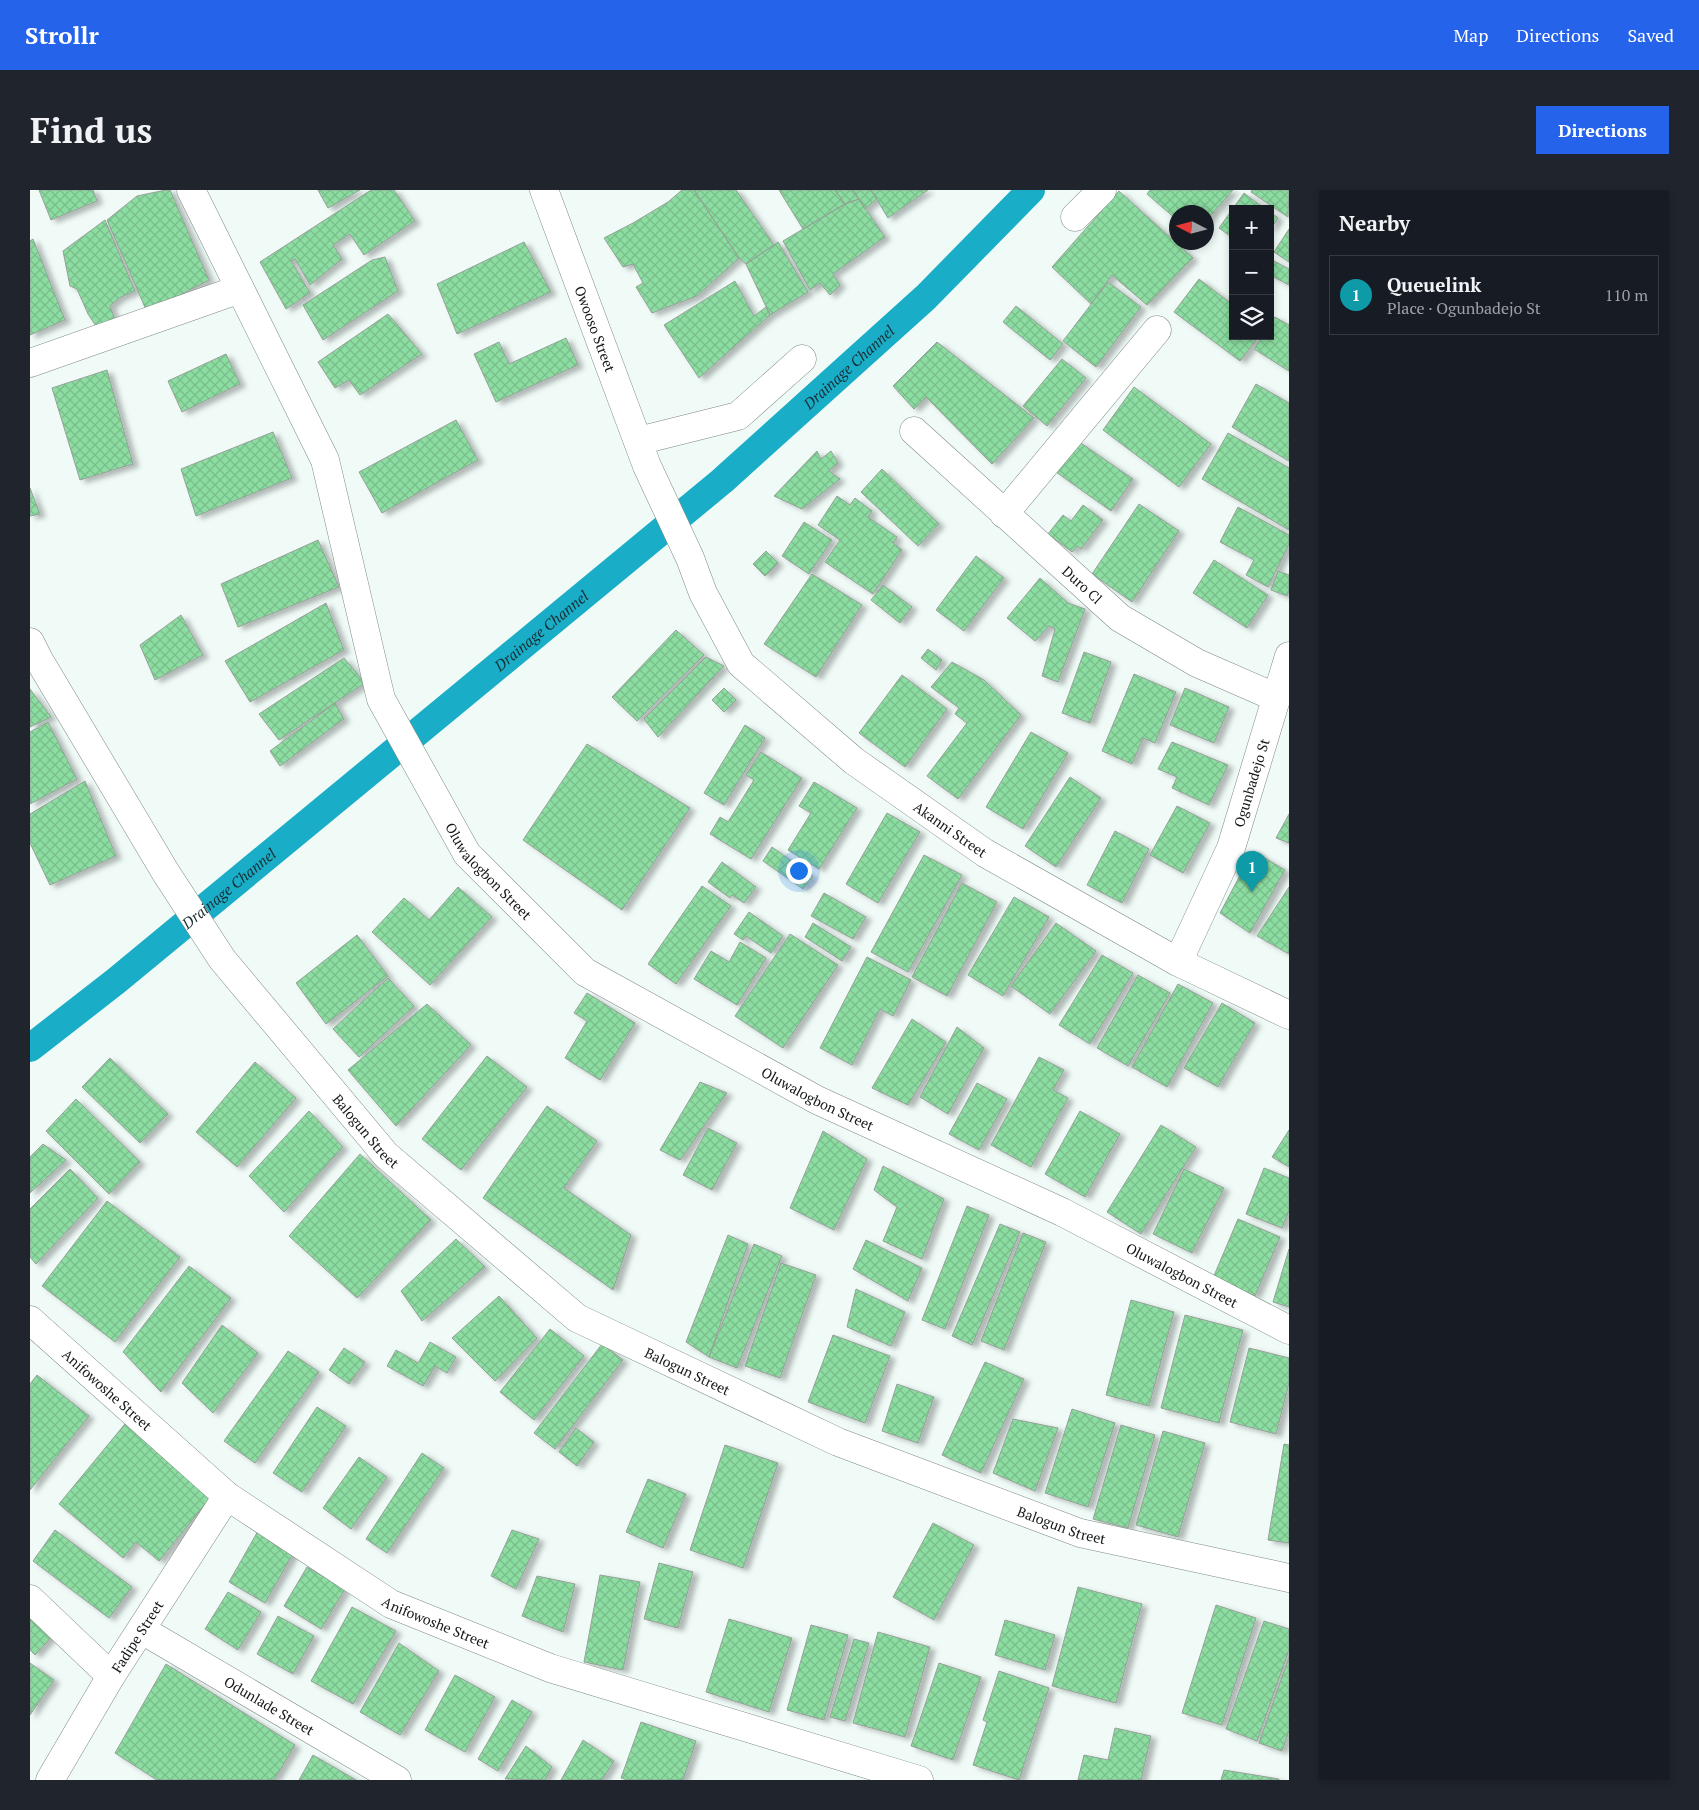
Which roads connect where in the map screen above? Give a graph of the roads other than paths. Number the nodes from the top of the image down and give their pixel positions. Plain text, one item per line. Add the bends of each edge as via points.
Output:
1 (191, 190) edge
2 (1102, 190) edge
3 (553, 193) edge
4 (1075, 217) dead end
5 (240, 289) junction
6 (1157, 330) dead end
7 (802, 359) dead end
8 (30, 363) edge
9 (914, 431) dead end
10 (638, 441) junction
11 (647, 466) joint
12 (1004, 514) junction
13 (33, 655) edge
14 (1289, 656) edge
15 (1277, 698) junction
16 (1178, 962) junction
17 (1289, 1015) edge
18 (30, 1320) edge
19 (1289, 1330) edge
20 (227, 1496) junction
21 (1289, 1578) edge
22 (30, 1599) edge
23 (142, 1630) junction
24 (111, 1676) junction
25 (50, 1780) edge
26 (397, 1780) edge
27 (919, 1780) edge

1 - 5 street, Oluwalogbon Street
2 - 4 street
3 - 10 street, Owooso Street
5 - 8 street
5 - 19 street, Oluwalogbon Street via 325,460 381,699 467,854 585,972 817,1100 1062,1212
6 - 12 street
7 - 10 street via 738,416
9 - 12 street, Duro Cl
10 - 11 street, Owooso Street
11 - 16 street, Akanni Street via 690,558 702,593 741,664 854,760 985,853
12 - 15 street, Duro Cl via 1120,618 1197,663
13 - 21 street, Balogun Street via 216,952 386,1155 577,1318 838,1442 1080,1533
14 - 15 street, Ogunbadejo St
15 - 16 street, Ogunbadejo St via 1230,848
16 - 17 street, Akanni Street
18 - 20 street, Anifowoshe Street
20 - 23 street, Fadipe Street
20 - 27 street, Anifowoshe Street via 391,1604 550,1668
22 - 24 street
23 - 24 street, Fadipe Street
23 - 26 street, Odunlade Street
24 - 25 street, Fadipe Street

